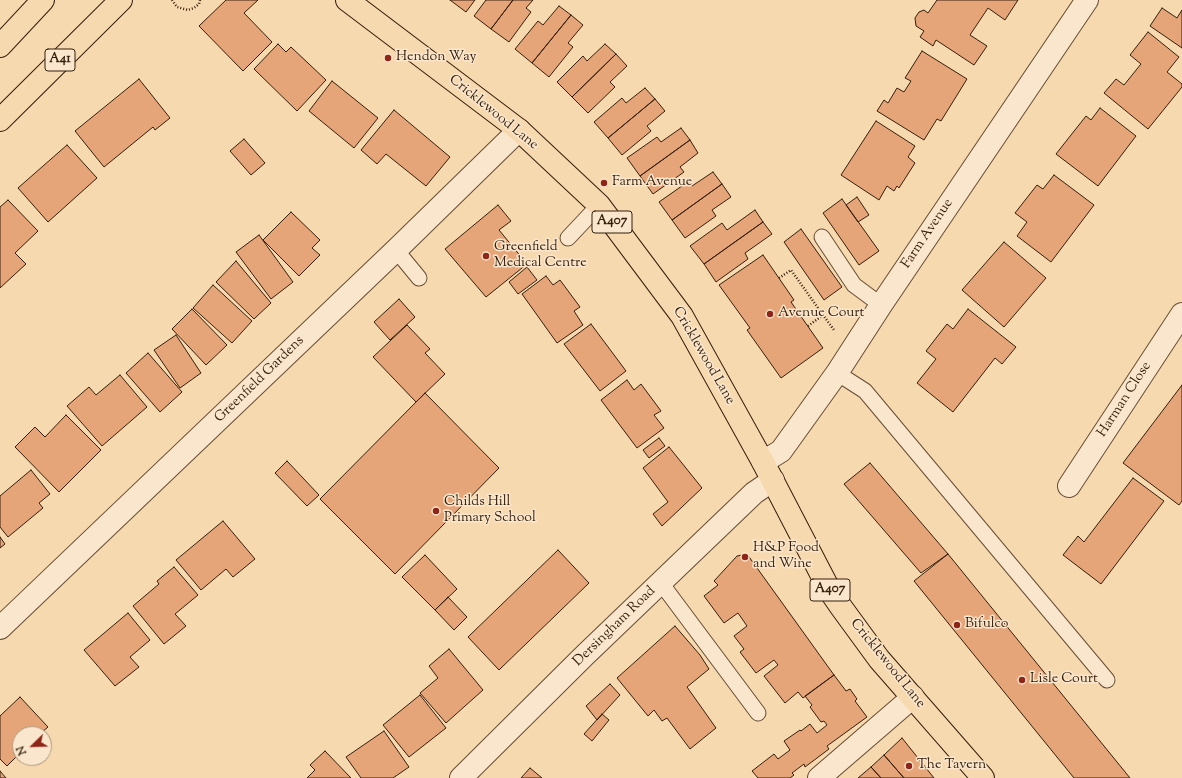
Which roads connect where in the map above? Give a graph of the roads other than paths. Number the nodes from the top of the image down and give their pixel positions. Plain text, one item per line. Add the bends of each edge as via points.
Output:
1 (43, 0) edge
2 (121, 0) edge
3 (347, 0) edge
4 (1087, 0) edge
5 (0, 46) edge
6 (0, 120) edge
7 (519, 130) junction
8 (599, 205) junction
9 (822, 236) dead end
10 (568, 238) dead end
11 (396, 250) junction
12 (419, 278) dead end
13 (881, 305) junction
14 (1182, 314) edge
15 (837, 373) junction
16 (768, 471) junction
17 (1069, 486) dead end
18 (661, 583) junction
19 (0, 628) edge
20 (1107, 680) dead end
21 (913, 697) junction
22 (758, 713) dead end
23 (461, 778) edge
24 (819, 778) edge
25 (982, 778) edge

1 - 5 main road
2 - 6 main road, A41
3 - 7 main road, Cricklewood Lane / A407
4 - 13 street, Farm Avenue
7 - 8 main road, Cricklewood Lane / A407
7 - 11 street, Greenfield Gardens
8 - 10 lane
8 - 16 main road, Cricklewood Lane / A407 via 682,316
9 - 13 lane via 854,285
11 - 12 lane
11 - 19 street, Greenfield Gardens
13 - 15 street, Farm Avenue
14 - 17 street, Harman Close
15 - 16 street, Farm Avenue
15 - 20 lane via 865,391
16 - 18 street, Dersingham Road via 755,491
16 - 21 main road, Cricklewood Lane / A407 via 837,601 879,659
18 - 22 lane
18 - 23 street, Dersingham Road
21 - 24 street
21 - 25 main road, Cricklewood Lane / A407

